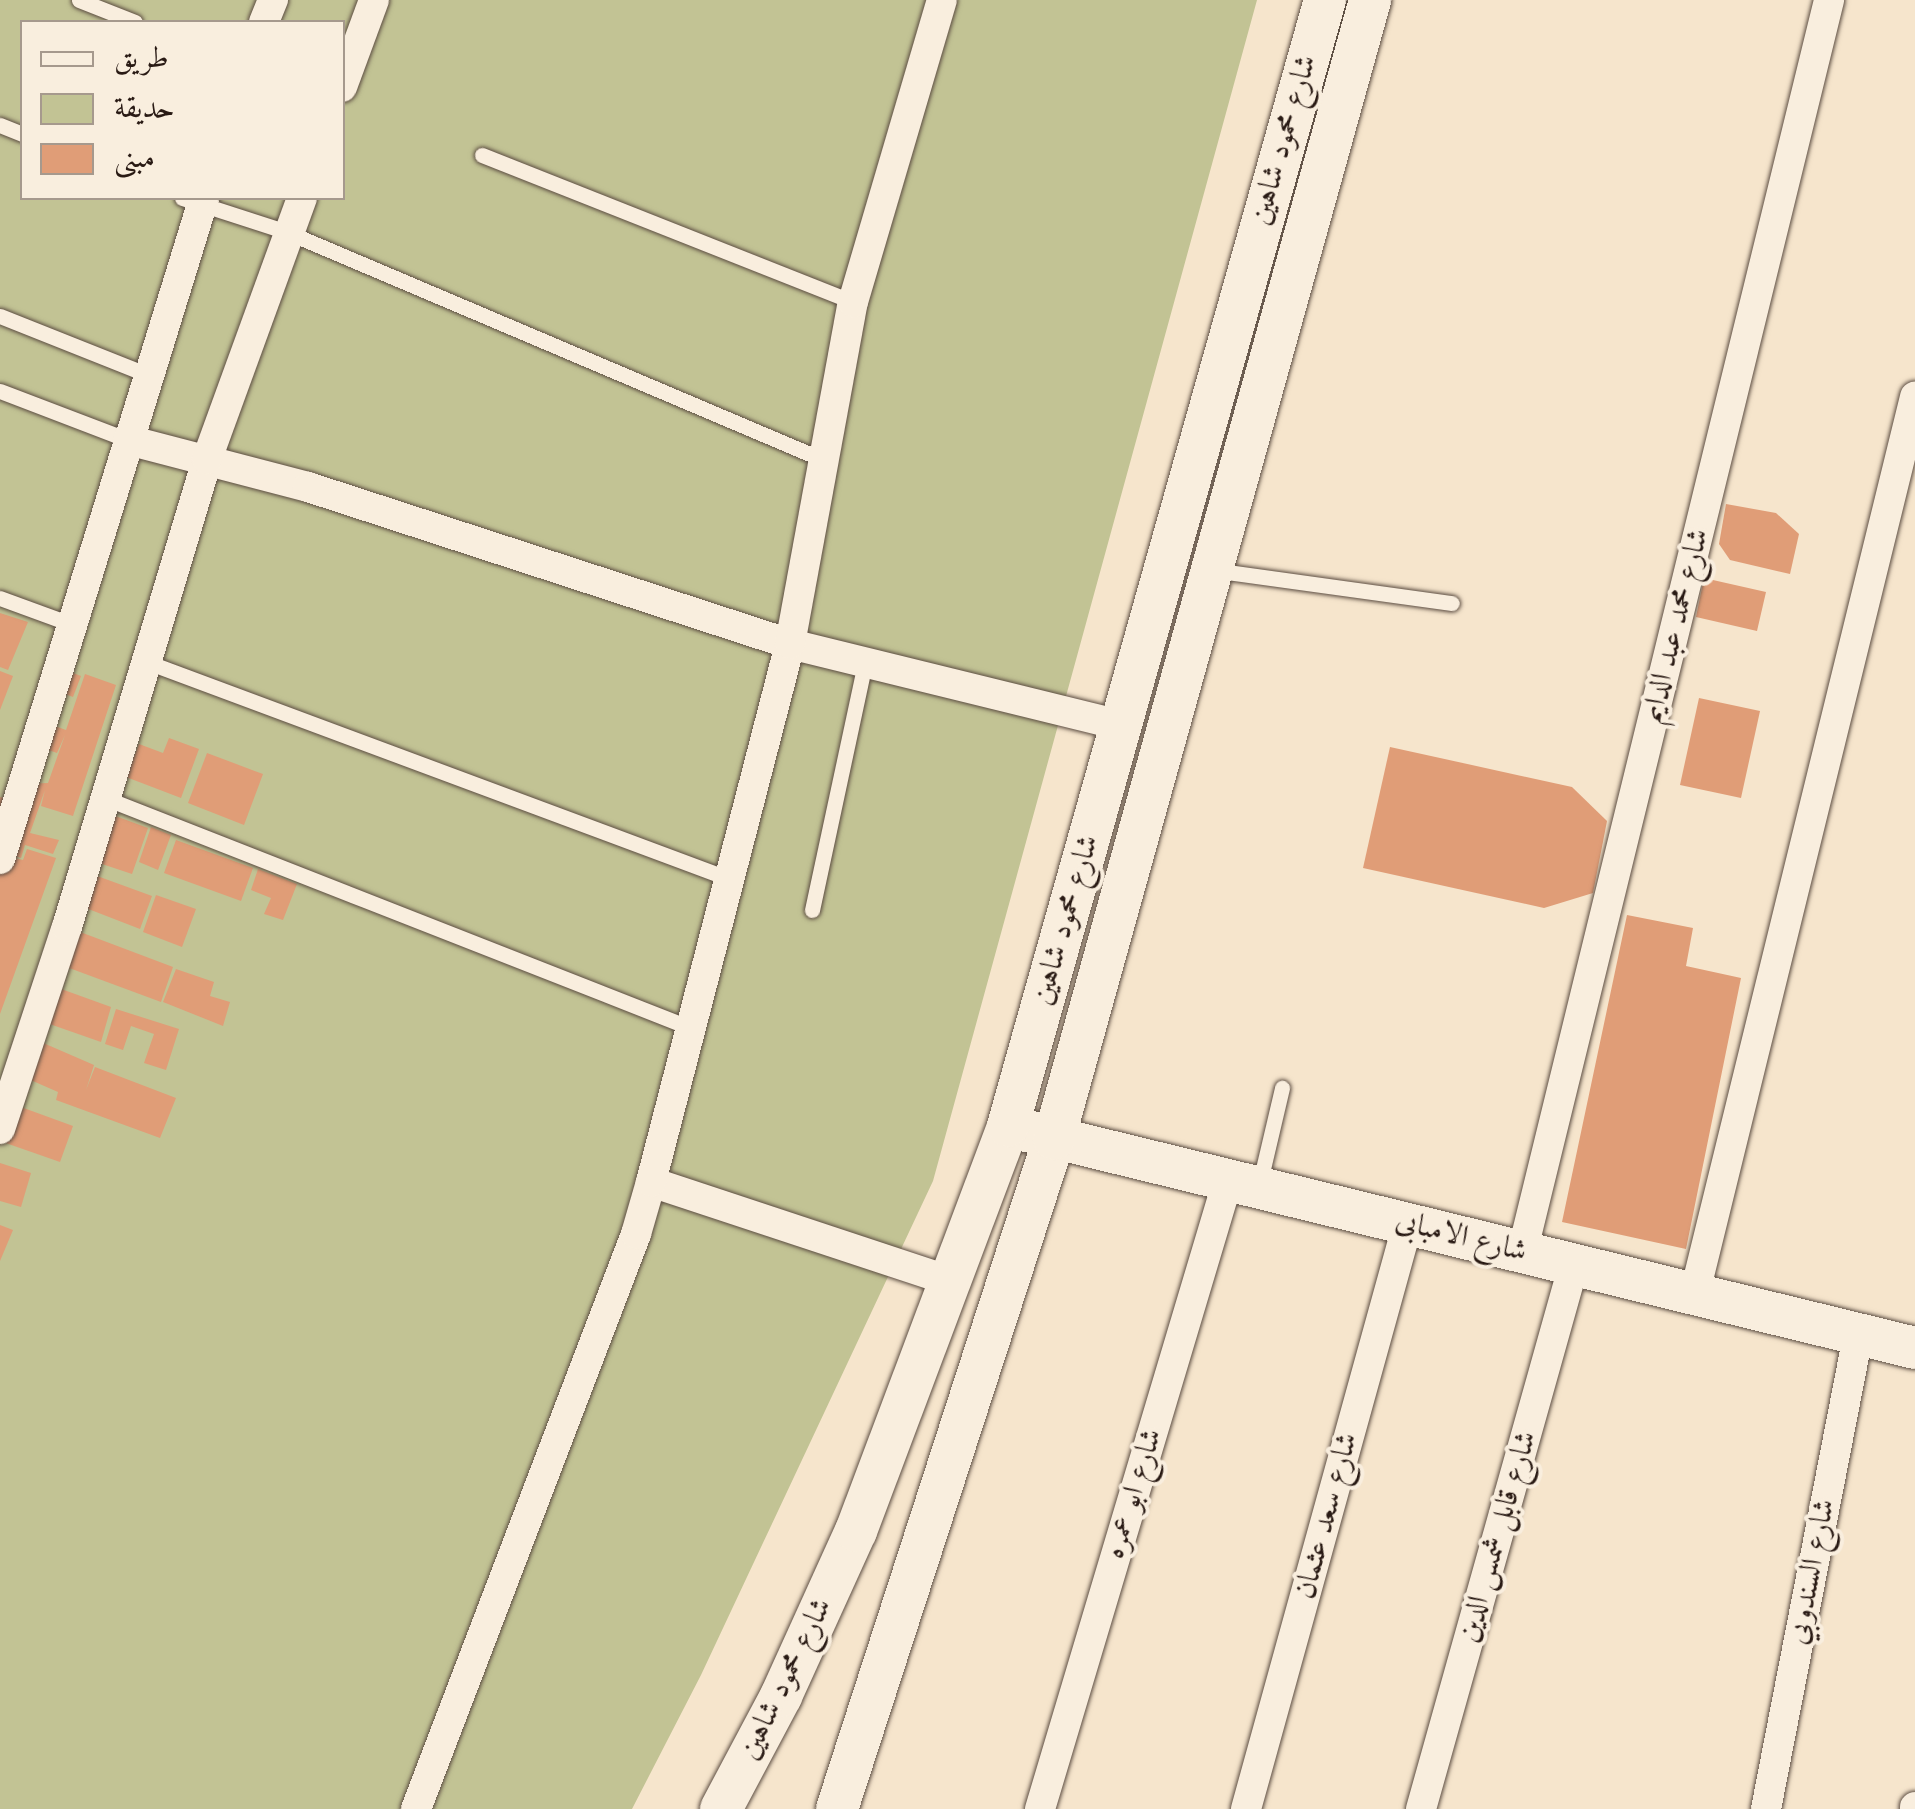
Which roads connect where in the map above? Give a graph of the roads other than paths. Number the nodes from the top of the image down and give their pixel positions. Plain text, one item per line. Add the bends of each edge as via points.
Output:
1 (79, 0) edge
2 (374, 0) edge
3 (942, 0) edge
4 (1324, 0) edge
5 (1370, 0) edge
6 (1830, 0) edge
7 (130, 20) edge
8 (345, 79) edge
9 (1288, 127) junction
10 (1328, 138) junction
11 (482, 155) dead end
12 (196, 200) edge
13 (301, 200) edge
14 (287, 232) junction
15 (854, 302) junction
16 (0, 316) edge
17 (148, 375) junction
18 (0, 391) edge
19 (1915, 396) edge
20 (128, 440) junction
21 (207, 458) junction
22 (824, 460) junction
23 (1210, 570) junction
24 (0, 598) edge
25 (1452, 604) dead end
26 (71, 624) junction
27 (790, 644) junction
28 (147, 662) junction
29 (865, 663) junction
30 (1120, 724) junction
31 (105, 798) junction
32 (0, 859) edge
33 (730, 879) junction
34 (812, 910) dead end
35 (691, 1028) junction
36 (1282, 1088) dead end
37 (1008, 1126) junction
38 (0, 1130) edge
39 (1054, 1138) junction
40 (651, 1182) junction
41 (1244, 1183) junction
42 (1408, 1224) junction
43 (1522, 1253) junction
44 (1574, 1264) junction
45 (950, 1281) junction
46 (1696, 1292) junction
47 (1858, 1334) junction
48 (1915, 1348) edge
49 (416, 1809) edge
50 (721, 1809) edge
51 (837, 1809) edge
52 (1040, 1809) edge
53 (1246, 1809) edge
54 (1421, 1809) edge
55 (1766, 1809) edge

1 - 7 lane
2 - 8 street
3 - 15 street
4 - 9 main road, شارع محمود شاهين
5 - 10 main road, شارع محمود شاهين
6 - 43 street, شارع محمد عبد الدايم
9 - 10 main road
9 - 30 main road, شارع محمود شاهين
10 - 23 main road, شارع محمود شاهين
11 - 15 lane
12 - 14 lane
12 - 17 street
13 - 14 street
14 - 21 street
14 - 22 lane
15 - 22 street
16 - 17 lane
17 - 20 street
18 - 20 lane
19 - 46 street
20 - 21 street
20 - 26 street
21 - 27 street
21 - 28 street
22 - 27 street
23 - 25 lane
23 - 39 main road, شارع محمود شاهين
24 - 26 lane
26 - 32 street
27 - 29 street
27 - 33 street
28 - 31 street
28 - 33 lane
29 - 30 street
29 - 34 lane
30 - 37 main road, شارع محمود شاهين
31 - 35 lane
31 - 38 street
33 - 35 street
35 - 40 street
36 - 41 lane
37 - 39 main road, شارع الامبابى
37 - 45 main road, شارع محمود شاهين
39 - 41 main road, شارع الامبابى
39 - 51 main road, شارع محمود شاهين
40 - 45 street
40 - 49 street
41 - 42 main road, شارع الامبابى
41 - 52 street, شارع ابو عمره
42 - 43 main road, شارع الامبابى
42 - 53 street, شارع سعد عثمان
43 - 44 main road, شارع الامبابى
44 - 46 main road, شارع الامبابى
44 - 54 street, شارع قابل شمس الدين
45 - 50 main road, شارع محمود شاهين via 849,1547
46 - 47 main road, شارع الامبابى
47 - 48 main road, شارع الامبابى
47 - 55 street, شارع السندوبي

